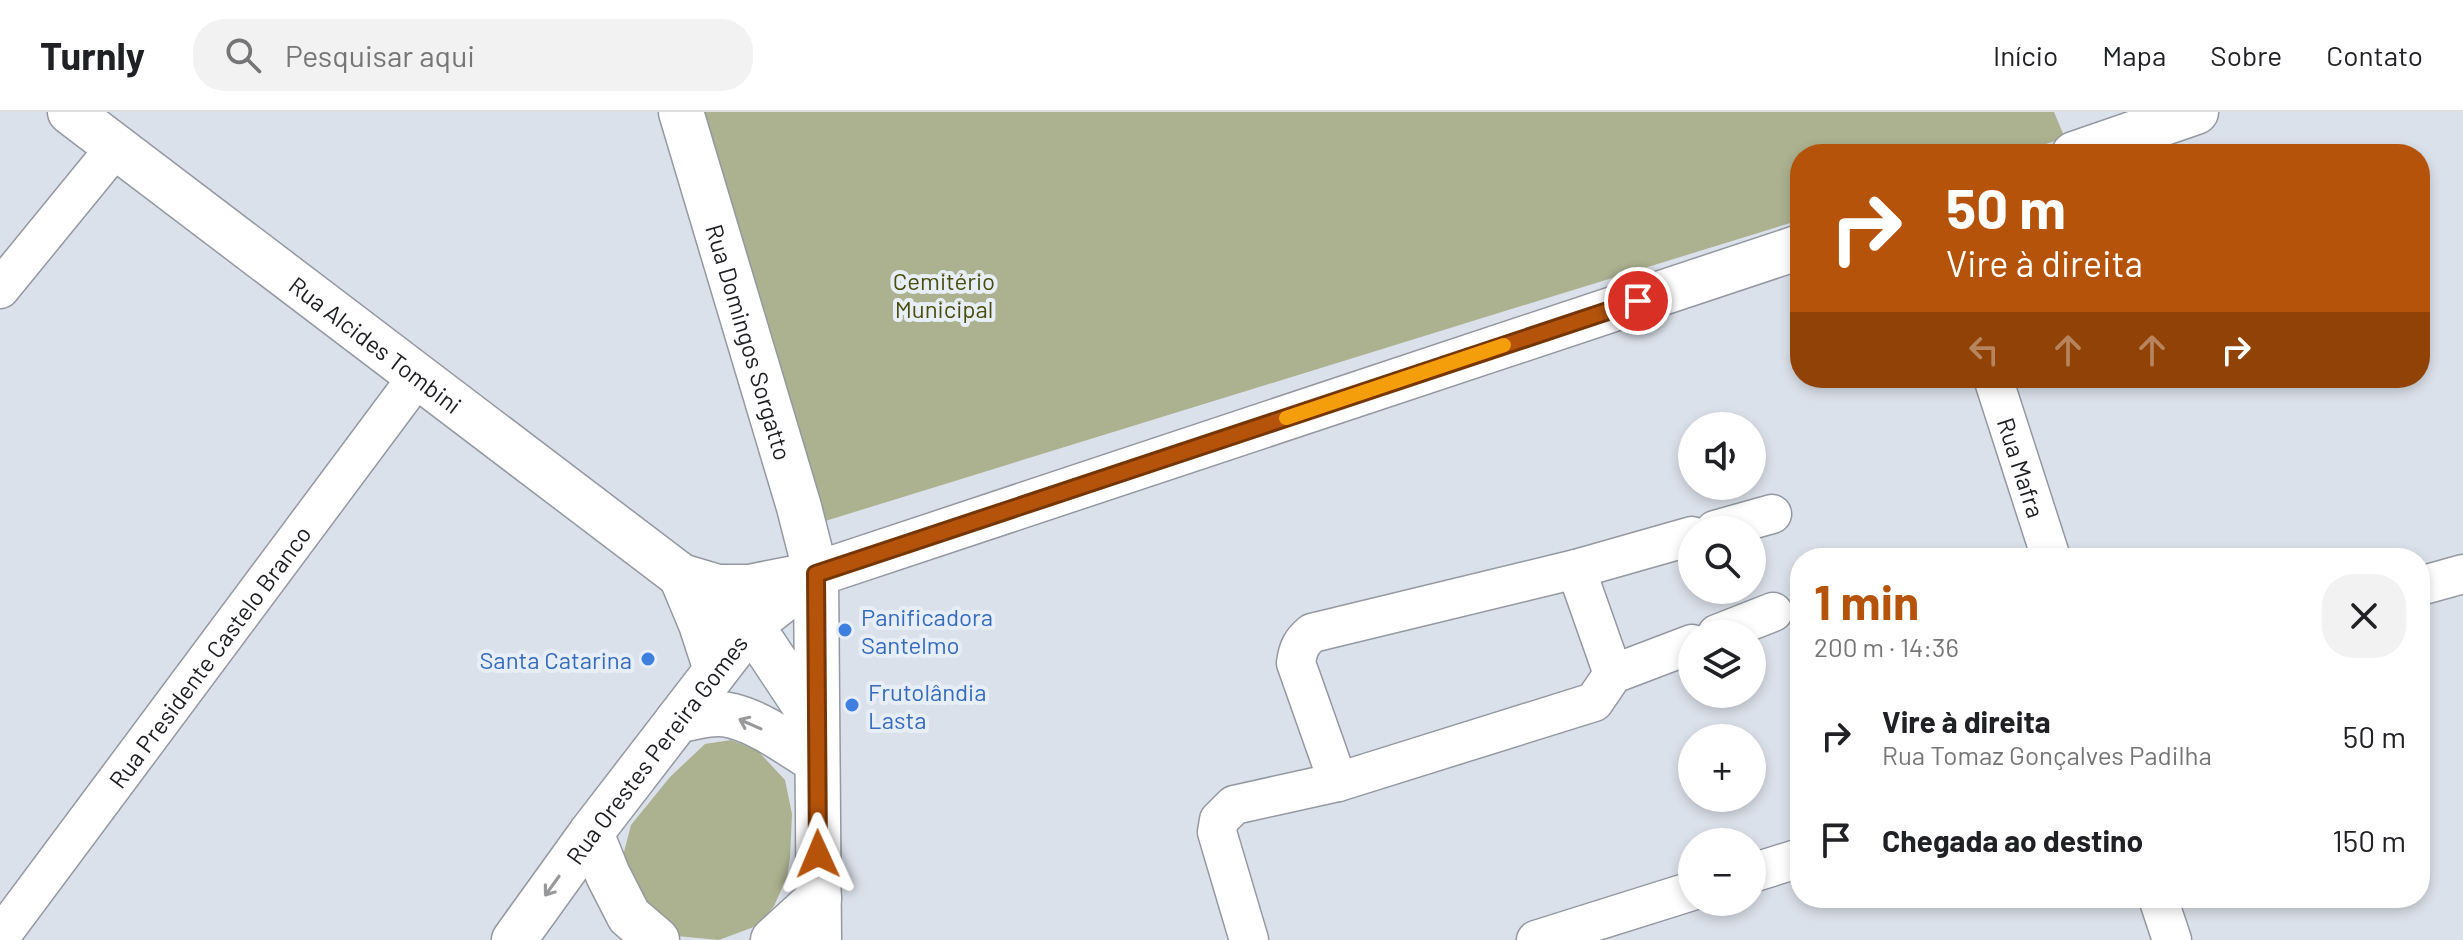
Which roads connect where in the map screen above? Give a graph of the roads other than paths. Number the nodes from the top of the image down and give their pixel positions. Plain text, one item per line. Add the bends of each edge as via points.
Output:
1 (70, 112) edge
2 (681, 112) edge
3 (2196, 112) edge
4 (2103, 144) edge
5 (116, 147) junction
6 (1790, 250) edge
7 (0, 289) edge
8 (418, 376) junction
9 (1996, 388) edge
10 (1772, 514) dead end
11 (1765, 516) edge
12 (1678, 540) edge
13 (2048, 548) edge
14 (1576, 569) junction
15 (816, 574) junction
16 (2463, 574) edge
17 (681, 576) junction
18 (2430, 583) edge
19 (1773, 612) dead end
20 (1753, 620) edge
21 (751, 625) junction
22 (1678, 649) edge
23 (716, 670) junction
24 (1613, 674) junction
25 (677, 721) junction
26 (816, 742) junction
27 (1338, 782) junction
28 (591, 833) junction
29 (1790, 861) edge
30 (1766, 869) edge
31 (1678, 895) edge
32 (2161, 908) edge
33 (819, 919) edge
34 (0, 937) edge
35 (514, 940) edge
36 (657, 940) edge
37 (773, 940) edge
38 (1249, 940) edge
39 (1536, 940) edge
40 (2172, 940) edge

1 - 5 street, Rua Alcides Tombini
2 - 15 street, Rua Domingos Sorgatto
3 - 4 street
5 - 7 street
5 - 8 street, Rua Alcides Tombini
6 - 15 street
8 - 17 street, Rua Alcides Tombini
8 - 34 street, Rua Presidente Castelo Branco
9 - 13 street, Rua Mafra
10 - 11 street
12 - 14 street
14 - 24 street
14 - 27 street via 1312,633 1304,640 1296,663
15 - 17 street via 749,587 718,587
15 - 21 street, Rua Orestes Pereira Gomes
15 - 26 street, Rua Domingos Sorgatto
16 - 18 street
17 - 21 street, Rua Alcides Tombini
17 - 23 street
19 - 20 street
21 - 23 street, Rua Orestes Pereira Gomes
21 - 26 street
22 - 24 street
23 - 25 street, Rua Orestes Pereira Gomes
24 - 27 street via 1594,702
26 -> 25 street via 773,734 733,716 710,714
25 - 28 street, Rua Orestes Pereira Gomes
26 - 33 street, Rua Domingos Sorgatto
27 - 38 street via 1234,805 1219,820 1217,832
28 -> 35 street, Rua Orestes Pereira Gomes
28 - 36 street via 629,916
29 - 30 street
31 - 39 street
32 - 40 street
33 - 37 street

